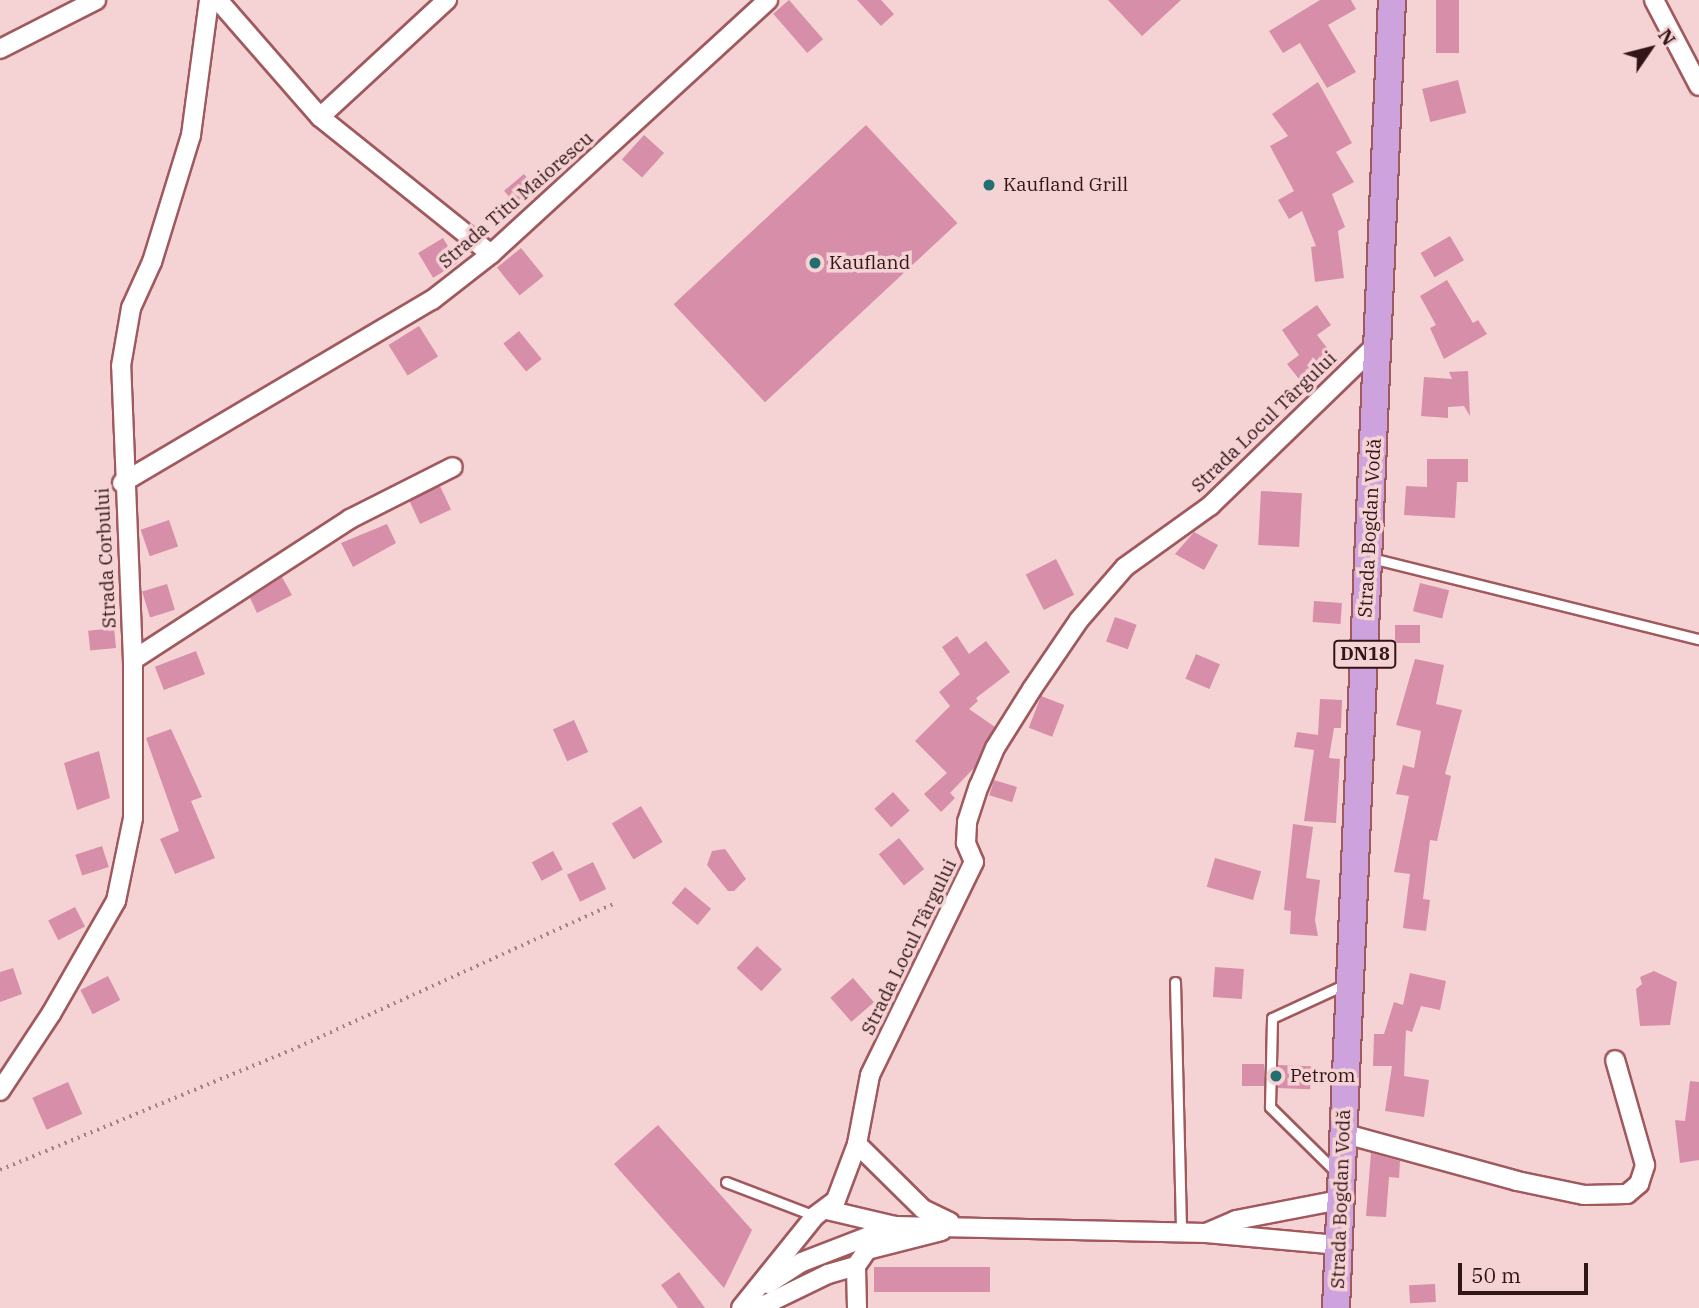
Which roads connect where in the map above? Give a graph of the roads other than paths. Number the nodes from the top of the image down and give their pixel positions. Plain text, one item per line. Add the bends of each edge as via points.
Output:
1 (96, 0) edge
2 (209, 0) edge
3 (218, 0) edge
4 (447, 0) edge
5 (768, 0) edge
6 (1392, 0) edge
7 (1654, 0) edge
8 (0, 49) edge
9 (1699, 86) edge
10 (320, 117) junction
11 (491, 254) junction
12 (1379, 342) junction
13 (453, 467) dead end
14 (122, 483) junction
15 (1369, 557) junction
16 (1699, 639) edge
17 (133, 660) junction
18 (1175, 982) dead end
19 (1350, 982) junction
20 (1615, 1060) dead end
21 (0, 1091) edge
22 (1342, 1133) junction
23 (857, 1144) junction
24 (726, 1182) dead end
25 (1341, 1189) junction
26 (821, 1213) junction
27 (895, 1226) junction
28 (959, 1226) junction
29 (1181, 1233) junction
30 (1206, 1233) junction
31 (852, 1243) junction
32 (1339, 1245) junction
33 (856, 1266) junction
34 (828, 1274) junction
35 (741, 1308) edge
36 (758, 1308) edge
37 (857, 1308) edge
38 (1336, 1308) edge

1 - 8 street
2 - 14 street, Strada Corbului via 191,135 152,262 131,308 121,366
3 - 10 street
4 - 10 street
5 - 11 street, Strada Titu Maiorescu
6 - 12 main road, Strada Bogdan Vodă / DN18
7 - 9 street
10 - 11 street
11 - 14 street, Strada Titu Maiorescu via 432,300
12 - 15 main road, Strada Bogdan Vodă / DN18
12 - 23 street, Strada Locul Târgului via 1226,491 1125,567 1079,620 1032,689 995,748 979,786 967,822 966,843 974,862 870,1075
13 - 17 street via 350,519
14 - 17 street, Strada Corbului
15 - 16 lane
15 - 19 main road, Strada Bogdan Vodă / DN18
17 - 21 street, Strada Corbului via 133,818 116,901
18 - 29 lane
19 - 22 main road, Strada Bogdan Vodă / DN18
19 - 25 lane via 1272,1018 1270,1107
20 - 22 street via 1645,1165 1639,1184 1627,1194 1584,1195 1517,1181
22 - 25 main road, Strada Bogdan Vodă / DN18
23 - 26 street, Strada Locul Târgului via 836,1200
23 - 28 street, Strada Locul Târgului via 923,1209
24 - 26 lane
25 - 30 street, Strada Locul Târgului
25 - 32 main road, Strada Bogdan Vodă / DN18
26 - 27 street, Strada Locul Târgului
26 - 35 street, Strada Locul Târgului
27 - 28 street, Strada Locul Târgului
27 - 31 street, Strada Locul Târgului
28 - 29 street, Strada Locul Târgului
28 - 33 street, Strada Locul Târgului via 876,1247 862,1255
29 - 30 street, Strada Locul Târgului
30 - 32 street, Strada Locul Târgului
31 - 34 street, Strada Locul Târgului
31 - 35 street, Strada Locul Târgului via 781,1273
32 - 38 main road, Strada Bogdan Vodă / DN18
33 - 34 street, Strada Locul Târgului
33 - 37 street
34 - 36 street, Strada Locul Târgului

